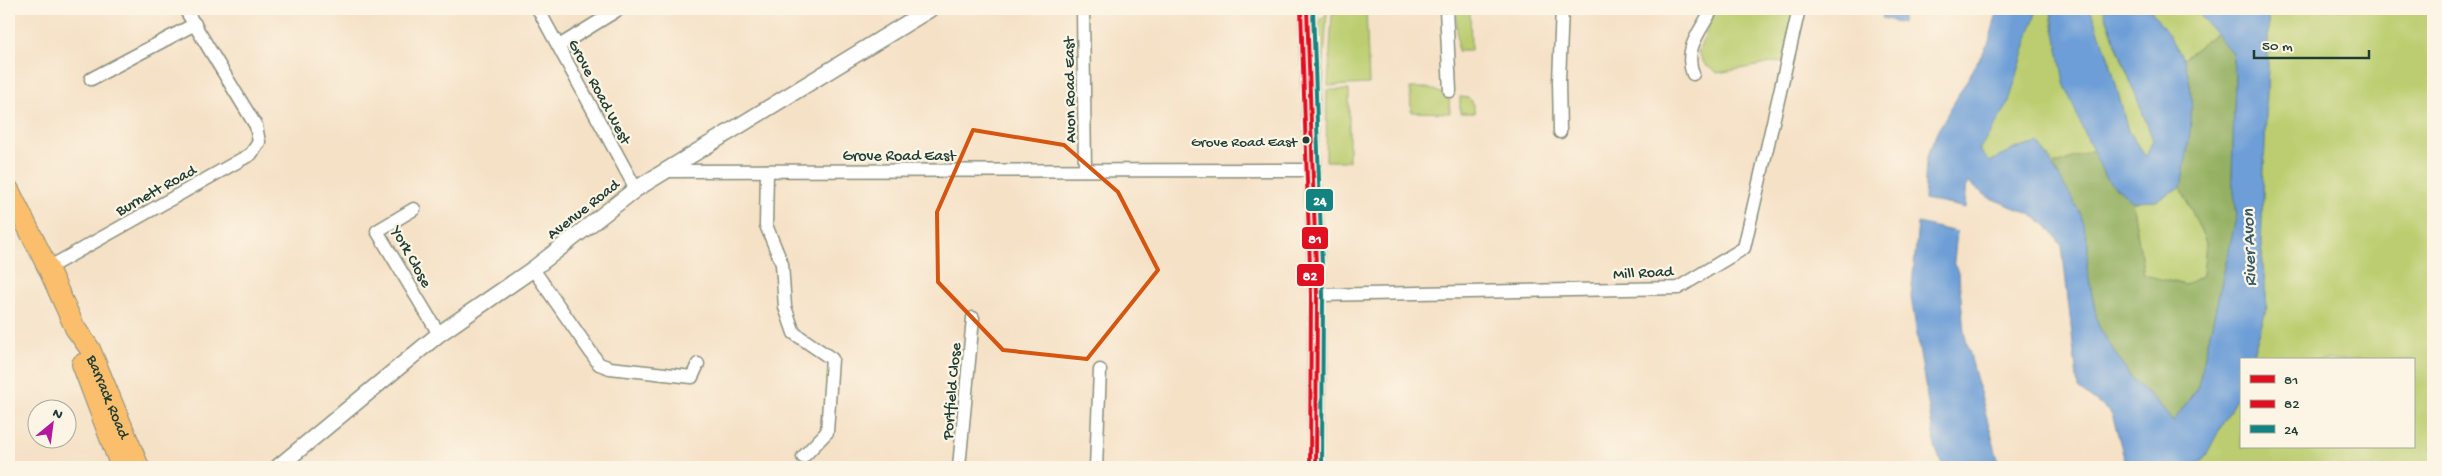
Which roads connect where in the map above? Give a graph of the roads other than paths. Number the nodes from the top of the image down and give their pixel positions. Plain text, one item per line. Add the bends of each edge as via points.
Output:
1 (185, 9) edge
2 (538, 9) edge
3 (619, 9) edge
4 (930, 9) edge
5 (1083, 9) edge
6 (1307, 9) edge
7 (1446, 9) edge
8 (1562, 9) edge
9 (1712, 9) edge
10 (1799, 9) edge
11 (195, 24) junction
12 (559, 46) junction
13 (1693, 74) dead end
14 (92, 79) dead end
15 (1450, 91) dead end
16 (1560, 132) dead end
17 (1085, 170) junction
18 (1312, 170) junction
19 (667, 171) junction
20 (767, 171) junction
21 (636, 189) junction
22 (9, 190) edge
23 (414, 209) dead end
24 (48, 268) junction
25 (533, 269) junction
26 (1317, 295) junction
27 (972, 318) dead end
28 (75, 328) junction
29 (439, 334) junction
30 (698, 364) dead end
31 (1100, 370) dead end
32 (803, 457) dead end
33 (121, 467) edge
34 (139, 467) edge
35 (278, 467) edge
36 (959, 467) edge
37 (1096, 467) edge
38 (1316, 467) edge

1 - 11 street
2 - 12 street, Grove Road West
3 - 12 street
4 - 19 street, Avenue Road
5 - 17 street, Avon Road East
6 - 18 main road
7 - 15 street
8 - 16 street via 1558,82
9 - 13 street via 1689,51
10 - 26 street, Mill Road via 1744,248 1678,288
11 - 14 street
11 - 24 street, Burnett Road via 256,126 259,142 251,154
12 - 21 street, Grove Road West
17 - 18 street, Grove Road East
17 - 20 street, Grove Road East
18 - 26 main road
19 - 20 street, Grove Road East
19 - 21 street, Avenue Road
20 - 32 street via 766,225 782,264 785,307 794,333 832,359 827,432
21 - 25 street, Avenue Road
22 - 24 main road, Barrack Road
23 - 29 street, York Close via 377,231
24 - 28 main road, Barrack Road
25 - 29 street, Avenue Road
25 - 30 street via 599,364 694,383
26 - 38 main road
27 - 36 street, Portfield Close
28 - 33 main road, Barrack Road via 78,354
28 - 34 main road, Barrack Road via 90,349
29 - 35 street, Avenue Road
31 - 37 street

